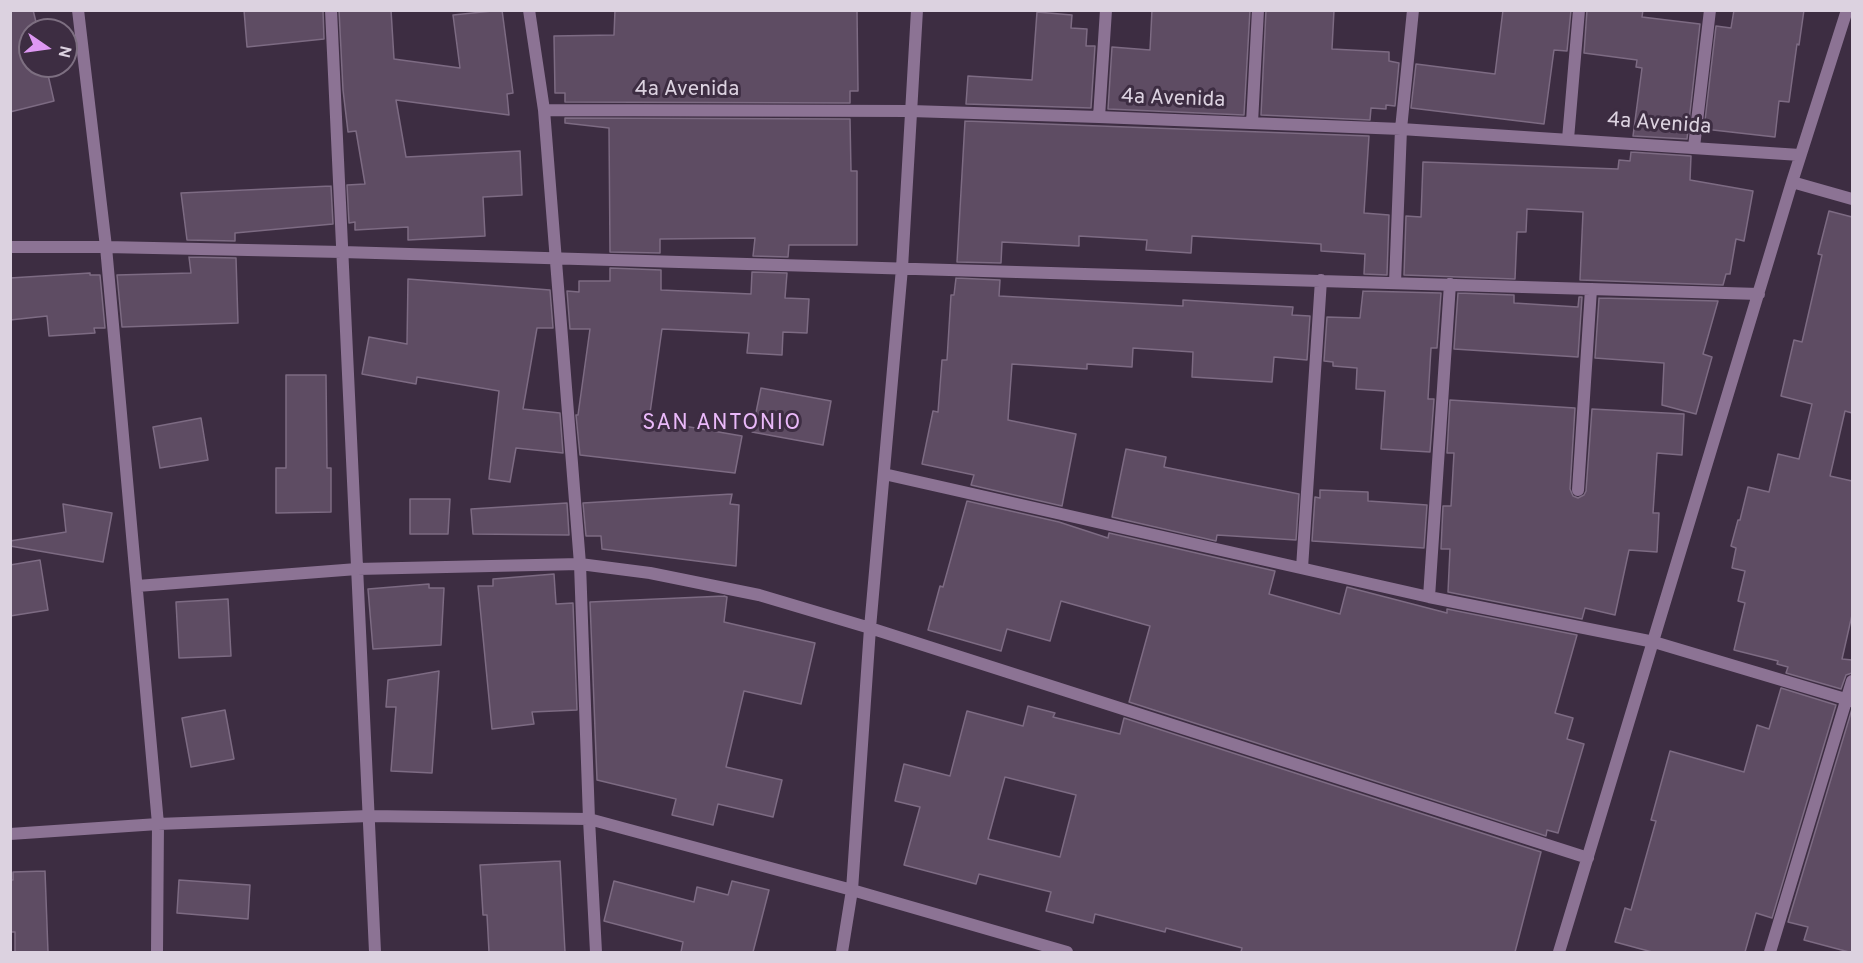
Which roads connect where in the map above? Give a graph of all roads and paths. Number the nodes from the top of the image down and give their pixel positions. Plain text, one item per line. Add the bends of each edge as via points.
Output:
1 (78, 10) edge
2 (331, 10) edge
3 (529, 10) edge
4 (917, 10) edge
5 (1106, 10) edge
6 (1258, 10) edge
7 (1413, 10) edge
8 (1579, 10) edge
9 (1710, 10) edge
10 (1847, 10) edge
11 (544, 110) junction
12 (911, 111) junction
13 (1099, 117) junction
14 (1252, 123) junction
15 (1401, 129) junction
16 (1568, 139) junction
17 (1694, 147) junction
18 (1800, 155) junction
19 (1792, 182) junction
20 (1852, 199) edge
21 (10, 247) edge
22 (106, 247) junction
23 (342, 252) junction
24 (555, 258) junction
25 (902, 268) junction
26 (1321, 280) junction
27 (1395, 283) junction
28 (1450, 284) junction
29 (1591, 289) junction
30 (1759, 294) junction
31 (884, 474) junction
32 (1578, 490) dead end
33 (580, 564) junction
34 (1302, 568) junction
35 (357, 569) junction
36 (137, 586) junction
37 (1430, 597) junction
38 (870, 628) junction
39 (1654, 642) junction
40 (1852, 681) edge
41 (1850, 700) edge
42 (369, 816) junction
43 (588, 819) junction
44 (158, 824) junction
45 (10, 834) edge
46 (1588, 858) junction
47 (852, 890) junction
48 (157, 952) edge
49 (375, 952) edge
50 (596, 952) edge
51 (842, 952) edge
52 (1067, 952) edge
53 (1559, 952) edge
54 (1770, 952) edge

1 - 22 street
2 - 23 street
3 - 11 street
4 - 12 street
5 - 13 street
6 - 14 street
7 - 15 street
8 - 16 street
9 - 17 street
10 - 18 street
11 - 12 street, 4a Avenida
11 - 24 street
12 - 13 street, 4a Avenida
12 - 25 street
13 - 14 street, 4a Avenida
14 - 15 street, 4a Avenida
15 - 16 street, 4a Avenida
15 - 27 street
16 - 17 street, 4a Avenida
17 - 18 street, 4a Avenida
18 - 19 street
19 - 20 street
19 - 30 street
21 - 22 street
22 - 23 street
22 - 36 street
23 - 24 street
23 - 35 street
24 - 25 street
24 - 33 street
25 - 26 street
25 - 31 street
26 - 27 street
26 - 34 street
27 - 28 street
28 - 29 street
28 - 37 street
29 - 30 street
29 - 32 street
30 - 39 street
31 - 34 street
31 - 38 street
33 - 35 street
33 - 38 street via 650,573 759,595
33 - 43 street
34 - 37 street
35 - 36 street
35 - 42 street
36 - 44 street
37 - 39 street
38 - 46 street
38 - 47 street
39 - 41 street
39 - 46 street
40 - 41 street
41 - 54 street
42 - 43 street
42 - 44 street
42 - 49 street
43 - 47 street
43 - 50 street
44 - 45 street
44 - 48 street
46 - 53 street
47 - 51 street
47 - 52 street

